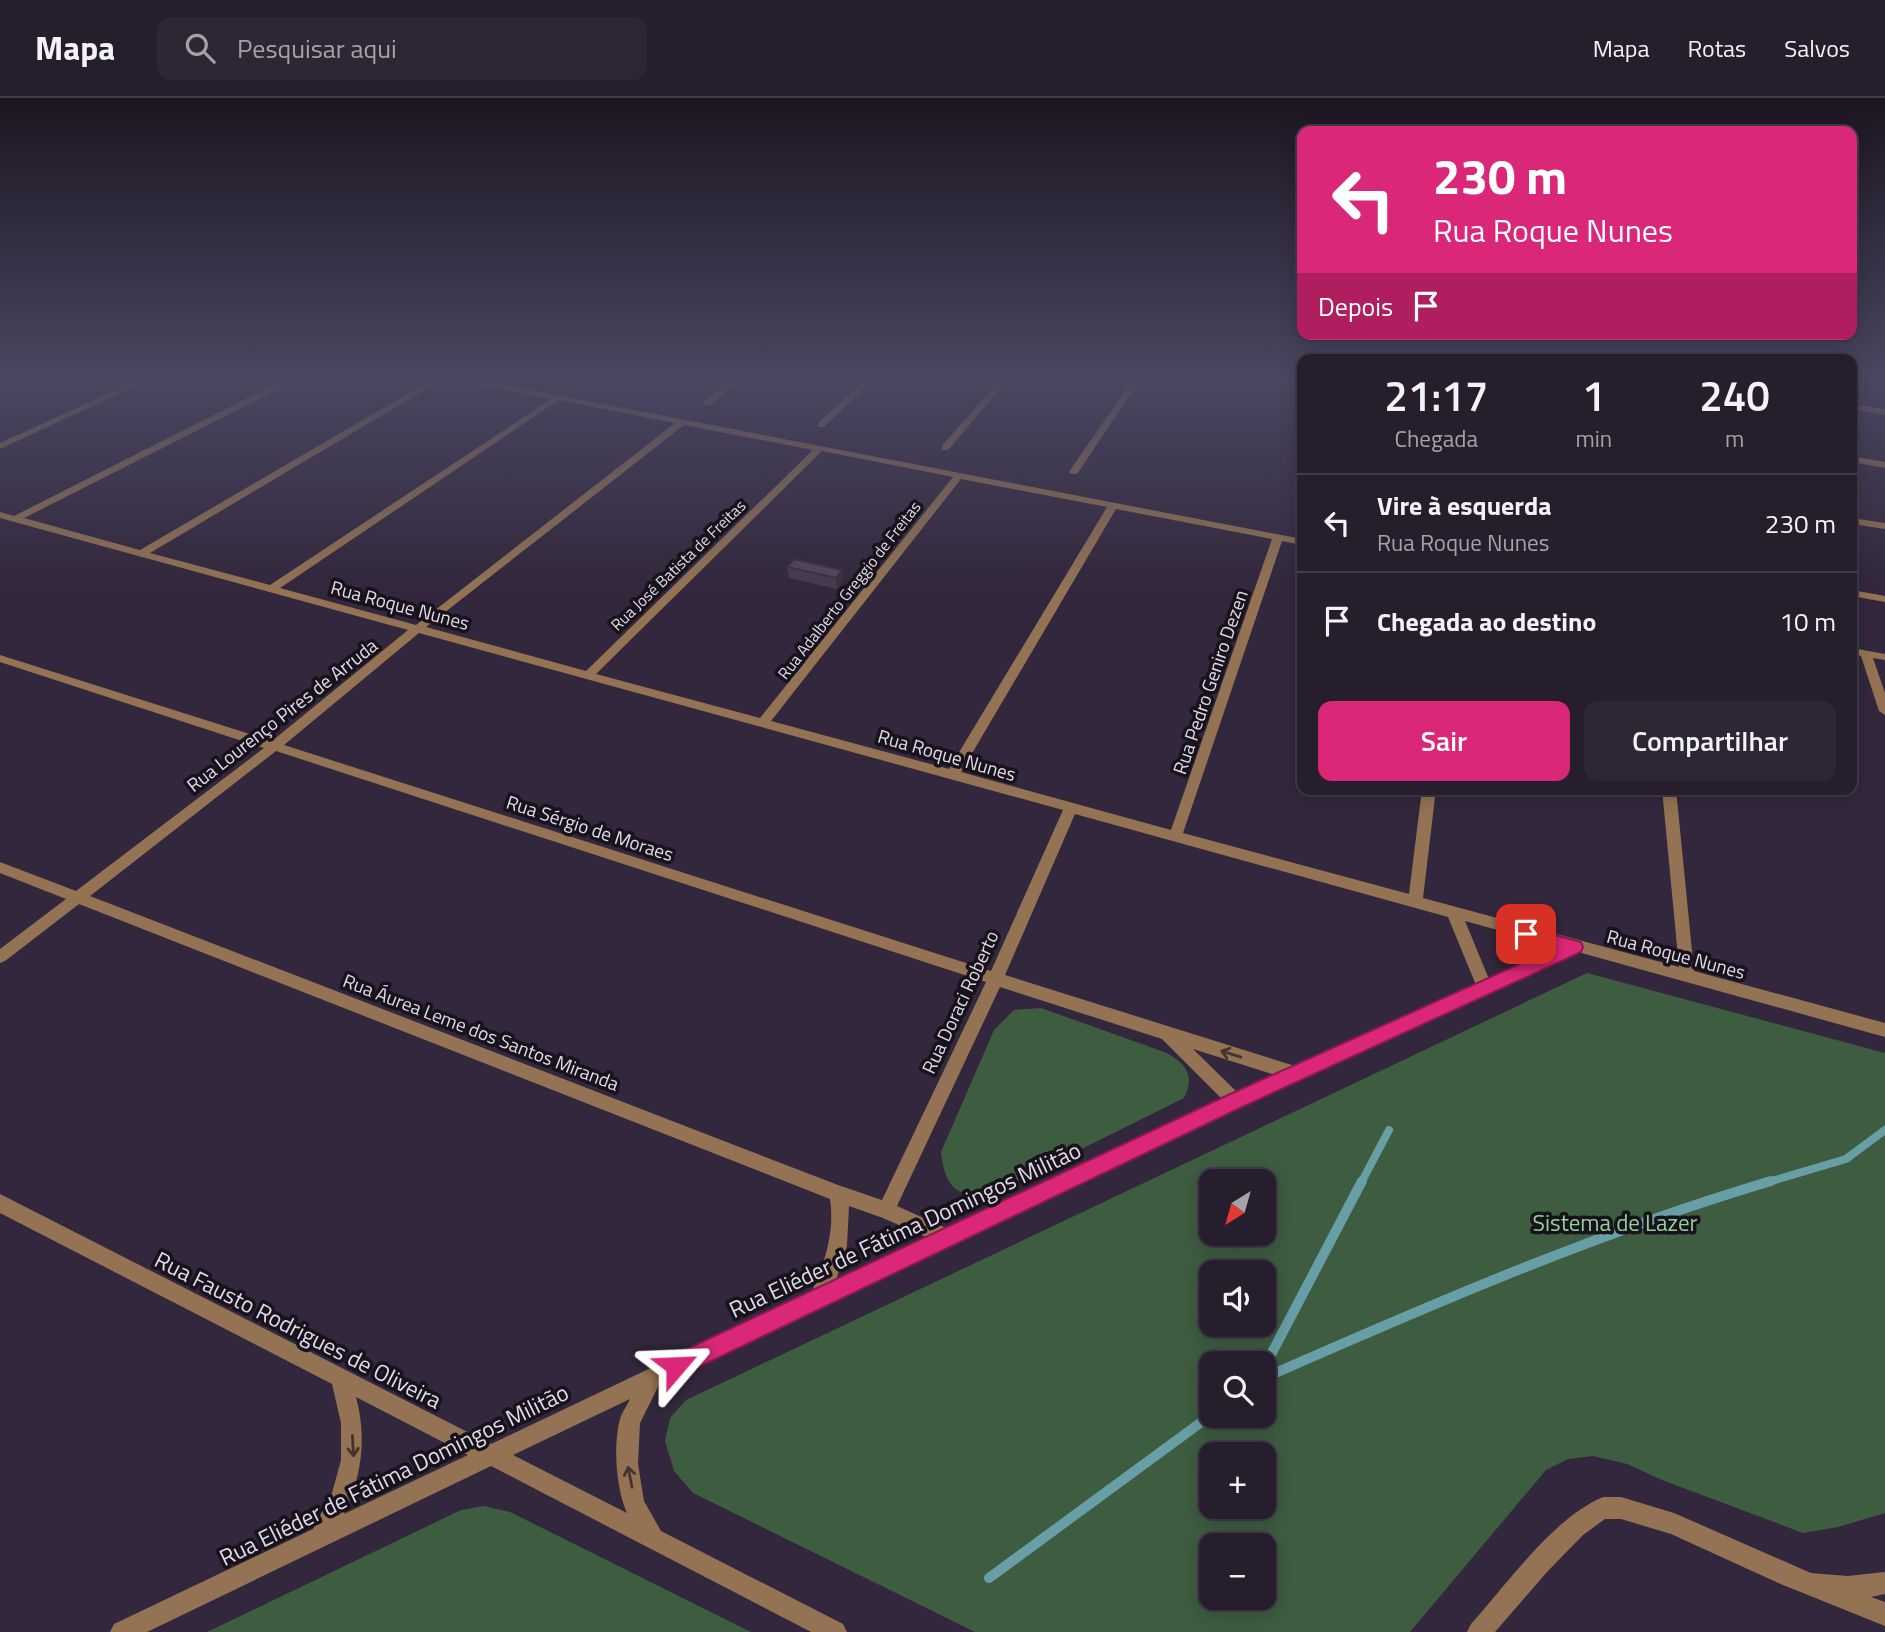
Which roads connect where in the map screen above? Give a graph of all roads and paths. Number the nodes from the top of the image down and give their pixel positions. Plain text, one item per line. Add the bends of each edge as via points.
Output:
1 (156, 448) edge
2 (322, 448) edge
3 (482, 448) edge
4 (649, 448) edge
5 (820, 448) joint
6 (1091, 448) edge
7 (1857, 460) edge
8 (1885, 464) edge
9 (1074, 472) dead end
10 (959, 475) junction
11 (1113, 505) junction
12 (0, 515) edge
13 (15, 519) junction
14 (1857, 522) edge
15 (1885, 526) edge
16 (1278, 537) junction
17 (1297, 541) edge
18 (140, 554) junction
19 (270, 590) junction
20 (1857, 594) edge
21 (1885, 599) edge
22 (417, 629) junction
23 (1857, 652) edge
24 (1866, 653) junction
25 (1885, 657) edge
26 (0, 658) edge
27 (588, 676) junction
28 (1885, 710) edge
29 (763, 723) junction
30 (272, 748) junction
31 (952, 776) junction
32 (1428, 795) edge
33 (1670, 795) edge
34 (1070, 809) junction
35 (1175, 838) junction
36 (0, 866) edge
37 (75, 897) junction
38 (1415, 902) junction
39 (1454, 913) junction
40 (1574, 947) junction
41 (0, 957) edge
42 (1687, 975) junction
43 (995, 981) junction
44 (1485, 987) junction
45 (1885, 1030) edge
46 (1167, 1034) junction
47 (1297, 1074) junction
48 (1235, 1101) junction
49 (838, 1194) junction
50 (0, 1203) edge
51 (886, 1210) junction
52 (946, 1237) junction
53 (820, 1296) junction
54 (652, 1378) junction
55 (341, 1379) junction
56 (489, 1457) junction
57 (321, 1537) junction
58 (654, 1540) junction
59 (1885, 1583) edge
60 (1812, 1584) junction
61 (1885, 1614) edge
62 (122, 1632) edge
63 (835, 1632) edge
64 (1479, 1632) edge

1 - 13 street
2 - 18 street
3 - 19 street
4 - 22 street, Rua Lourenço Pires de Arruda
5 - 10 street
5 - 27 street, Rua José Batista de Freitas
6 - 9 street
7 - 8 street
10 - 11 street
10 - 29 street, Rua Adalberto Greggio de Freitas
11 - 16 street
11 - 31 street
12 - 13 street, Rua Roque Nunes
13 - 18 street, Rua Roque Nunes
14 - 15 street
16 - 17 street
16 - 35 street, Rua Pedro Geniro Dezen
18 - 19 street, Rua Roque Nunes
19 - 22 street, Rua Roque Nunes
20 - 21 street
22 - 27 street, Rua Roque Nunes
22 - 30 street, Rua Lourenço Pires de Arruda
23 - 24 street
24 - 25 street
24 - 28 street
26 - 30 street, Rua Sérgio de Moraes
27 - 29 street, Rua Roque Nunes
29 - 31 street, Rua Roque Nunes
30 - 37 street, Rua Lourenço Pires de Arruda
30 - 43 street, Rua Sérgio de Moraes
31 - 34 street, Rua Roque Nunes
32 - 38 street
33 - 42 street
34 - 35 street, Rua Roque Nunes
34 - 43 street, Rua Doraci Roberto
35 - 38 street, Rua Roque Nunes
36 - 37 street, Rua Áurea Leme dos Santos Miranda
37 - 41 street, Rua Lourenço Pires de Arruda
37 - 49 street, Rua Áurea Leme dos Santos Miranda
38 - 39 street, Rua Roque Nunes
39 - 40 street, Rua Roque Nunes
39 - 44 street
40 - 42 street, Rua Roque Nunes
40 - 44 street, Rua Eliéder de Fátima Domingos Militão
42 - 45 street, Rua Roque Nunes
43 - 46 street, Rua Sérgio de Moraes
43 - 51 street, Rua Doraci Roberto
44 - 47 street, Rua Eliéder de Fátima Domingos Militão
47 -> 46 street, Rua Sérgio de Moraes
46 - 48 street, Rua Sérgio de Moraes
47 - 48 street, Rua Eliéder de Fátima Domingos Militão
48 - 52 street, Rua Eliéder de Fátima Domingos Militão
49 - 51 street, Rua Áurea Leme dos Santos Miranda
49 - 53 street via 843,1213 833,1269
50 - 55 street, Rua Fausto Rodrigues de Oliveira
51 - 52 street, Rua Áurea Leme dos Santos Miranda
52 - 53 street, Rua Eliéder de Fátima Domingos Militão
53 - 54 street, Rua Eliéder de Fátima Domingos Militão
54 - 56 street, Rua Eliéder de Fátima Domingos Militão
58 -> 54 street via 634,1504 627,1464 630,1421
55 - 56 street, Rua Fausto Rodrigues de Oliveira
55 -> 57 street via 351,1413 354,1457 341,1501
56 - 57 street, Rua Eliéder de Fátima Domingos Militão
56 - 58 street, Rua Fausto Rodrigues de Oliveira
57 - 62 street, Rua Eliéder de Fátima Domingos Militão
58 - 63 street, Rua Fausto Rodrigues de Oliveira
59 - 60 street via 1863,1587
60 - 61 street
60 - 64 street via 1639,1510 1604,1508 1580,1521

